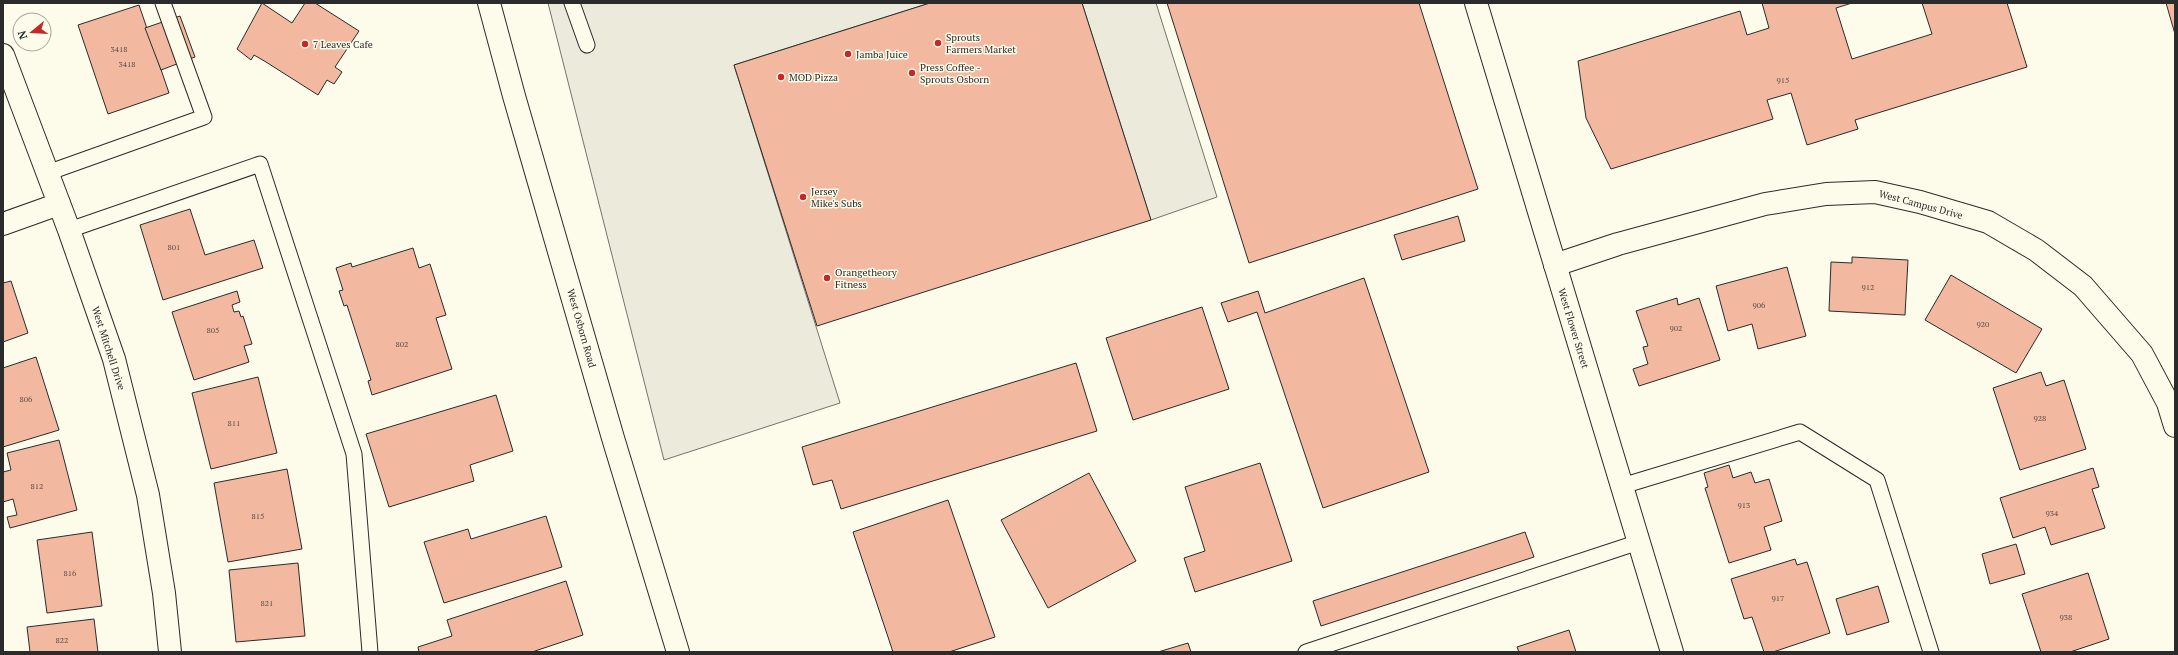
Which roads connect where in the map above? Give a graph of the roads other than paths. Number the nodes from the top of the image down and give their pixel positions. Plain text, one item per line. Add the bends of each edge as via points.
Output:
1 (163, 3) edge
2 (489, 3) edge
3 (572, 3) edge
4 (1476, 3) edge
5 (587, 45) dead end
6 (3, 55) edge
7 (47, 173) junction
8 (59, 204) junction
9 (3, 224) edge
10 (69, 230) junction
11 (1555, 265) junction
12 (2175, 426) edge
13 (1622, 486) junction
14 (1639, 542) junction
15 (170, 652) edge
16 (370, 652) edge
17 (678, 652) edge
18 (1306, 652) edge
19 (1672, 652) edge
20 (1931, 652) edge

1 - 7 lane via 204,117
2 - 17 street, West Osborn Road via 613,438
3 - 5 lane
4 - 11 street, West Flower Street
6 - 7 street, West Mitchell Drive
7 - 8 street, West Mitchell Drive
8 - 9 street
8 - 10 street, West Mitchell Drive
10 - 15 street, West Mitchell Drive via 114,359 133,432 148,495 163,585
10 - 16 lane via 260,164 354,454
11 - 12 street, West Campus Drive via 1618,244 1765,204 1826,194 1875,192 1920,202 1988,222 2036,250 2083,286 2142,354 2168,403
11 - 13 street, West Flower Street
13 - 14 street, West Flower Street
13 - 20 lane via 1800,432 1877,480
14 - 18 lane
14 - 19 street, West Flower Street

